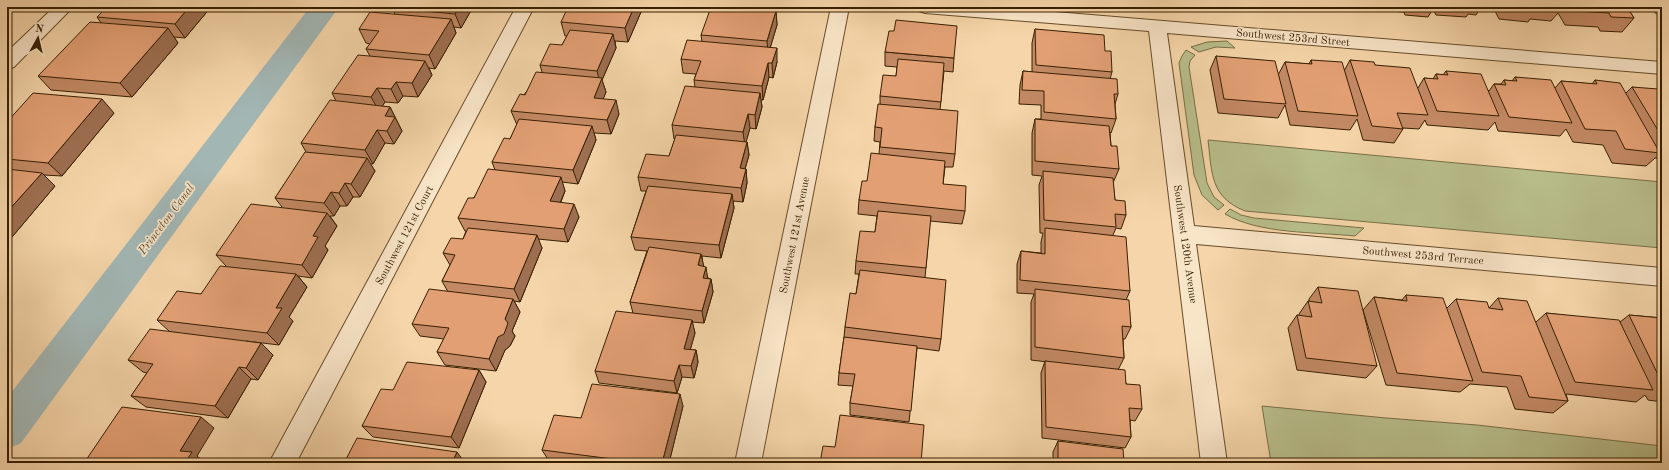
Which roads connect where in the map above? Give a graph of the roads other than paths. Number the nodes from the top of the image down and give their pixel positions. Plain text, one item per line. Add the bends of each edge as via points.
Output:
1 (64, 7) edge
2 (525, 7) edge
3 (840, 7) edge
4 (925, 7) edge
5 (1157, 26) junction
6 (7, 63) edge
7 (1662, 68) edge
8 (1185, 234) junction
9 (1662, 277) edge
10 (282, 463) edge
11 (748, 463) edge
12 (1214, 463) edge

1 - 6 street
2 - 10 street, Southwest 121st Court
3 - 11 street, Southwest 121st Avenue
4 - 5 street, Southwest 253rd Street
5 - 7 street, Southwest 253rd Street
5 - 8 street, Southwest 120th Avenue
8 - 9 street, Southwest 253rd Terrace
8 - 12 street, Southwest 120th Avenue

